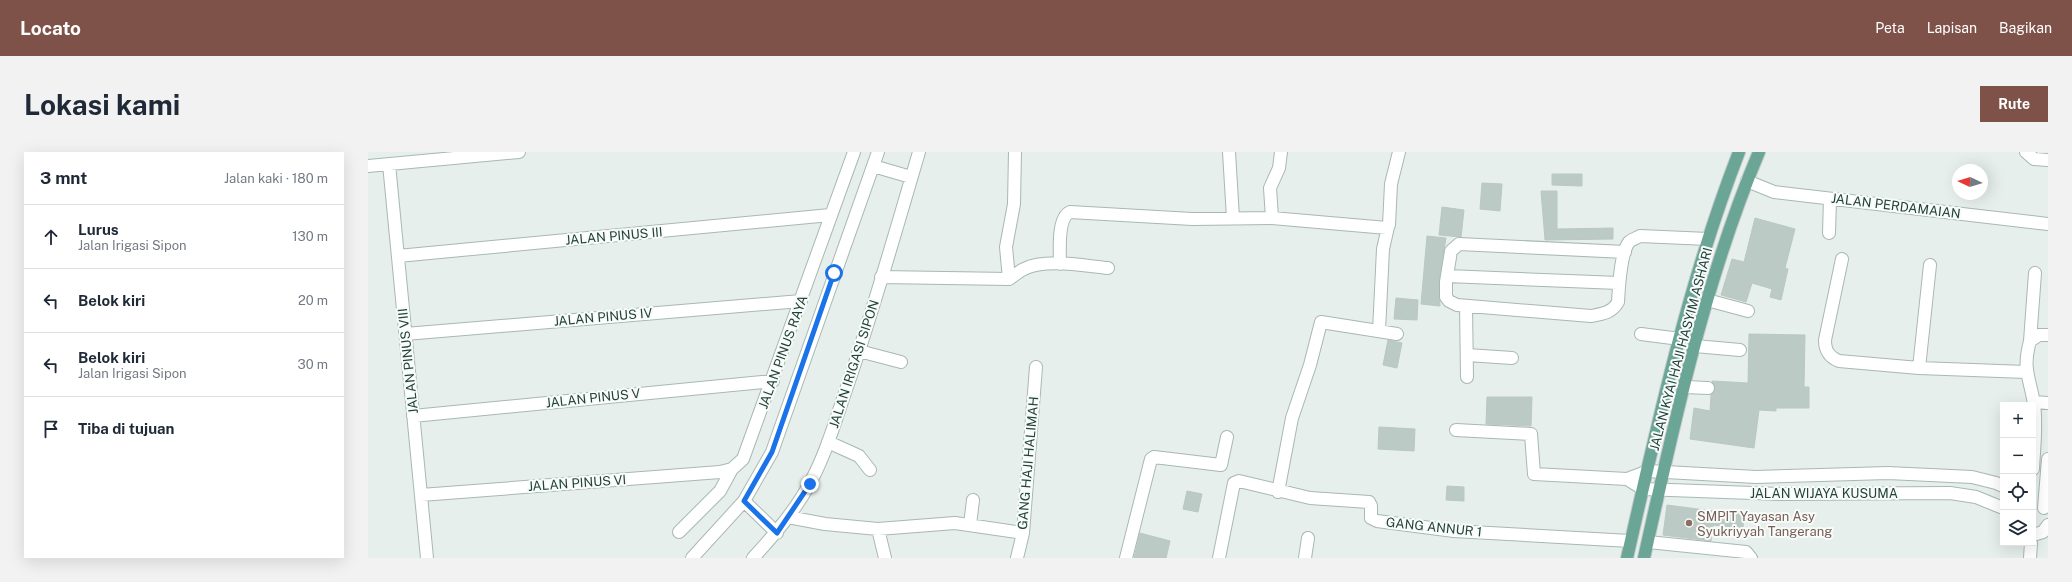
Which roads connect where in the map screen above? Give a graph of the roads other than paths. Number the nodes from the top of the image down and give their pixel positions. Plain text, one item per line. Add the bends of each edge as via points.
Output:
1 (519, 152) edge
2 (854, 152) edge
3 (878, 152) edge
4 (919, 152) edge
5 (1015, 152) edge
6 (1229, 152) edge
7 (1281, 152) edge
8 (1399, 152) edge
9 (1739, 152) edge
10 (1759, 152) edge
11 (2026, 152) edge
12 (2048, 160) edge
13 (389, 164) junction
14 (368, 166) edge
15 (878, 168) junction
16 (906, 176) junction
17 (1747, 181) junction
18 (1830, 198) junction
19 (830, 215) junction
20 (1232, 218) junction
21 (1272, 218) junction
22 (2048, 224) edge
23 (1388, 227) junction
24 (1829, 233) dead end
25 (1708, 239) junction
26 (1624, 252) junction
27 (398, 256) junction
28 (1842, 259) dead end
29 (1060, 264) junction
30 (1930, 265) dead end
31 (1108, 268) dead end
32 (2035, 273) dead end
33 (1447, 276) junction
34 (881, 277) junction
35 (1009, 279) junction
36 (1619, 283) junction
37 (801, 300) junction
38 (1707, 300) junction
39 (1466, 306) junction
40 (1748, 311) dead end
41 (1379, 331) junction
42 (406, 334) junction
43 (1397, 334) dead end
44 (1641, 334) dead end
45 (2048, 335) edge
46 (1680, 339) junction
47 (2030, 341) junction
48 (1695, 346) junction
49 (1740, 350) dead end
50 (859, 351) junction
51 (1467, 355) junction
52 (1512, 358) dead end
53 (901, 362) dead end
54 (1036, 367) dead end
55 (1919, 368) junction
56 (2026, 372) junction
57 (1467, 377) dead end
58 (773, 381) junction
59 (1685, 386) junction
60 (1708, 388) dead end
61 (2034, 402) edge
62 (2036, 402) edge
63 (2048, 403) edge
64 (414, 416) junction
65 (1456, 430) dead end
66 (1228, 437) dead end
67 (828, 442) junction
68 (2048, 459) edge
69 (732, 469) junction
70 (870, 470) dead end
71 (1648, 471) junction
72 (1663, 472) junction
73 (1780, 477) junction
74 (1627, 479) junction
75 (2000, 485) edge
76 (1643, 489) junction
77 (1659, 490) junction
78 (1278, 492) junction
79 (1782, 494) junction
80 (421, 495) junction
81 (973, 500) dead end
82 (746, 504) junction
83 (2000, 506) edge
84 (2044, 510) edge
85 (788, 517) junction
86 (970, 526) junction
87 (2047, 528) edge
88 (878, 529) junction
89 (774, 530) junction
90 (679, 532) dead end
91 (1023, 533) junction
92 (2036, 534) edge
93 (1308, 538) dead end
94 (1630, 541) junction
95 (1648, 542) junction
96 (2031, 546) edge
97 (428, 558) edge
98 (692, 558) edge
99 (753, 558) edge
100 (884, 558) edge
101 (1017, 558) edge
102 (1126, 558) edge
103 (1219, 558) edge
104 (1305, 558) edge
105 (1627, 558) edge
106 (1644, 558) edge
107 (1751, 558) edge
108 (2030, 558) edge

1 - 13 street
2 - 19 street, JALAN PINUS RAYA
3 - 15 street
4 - 16 street, JALAN IRIGASI SIPON
5 - 35 street via 1014,204 1006,247
6 - 20 street
7 - 21 street via 1279,168 1270,188
8 - 23 street via 1391,184
9 - 25 main road, JALAN KYAI HAJI HASYIM ASHARI
10 - 17 main road, JALAN KYAI HAJI HASYIM ASHARI
11 - 12 street via 2034,159
13 - 14 street
13 - 27 street, JALAN PINUS VIII
15 - 16 street
15 - 82 street via 834,273 772,452
16 - 34 street, JALAN IRIGASI SIPON
17 - 18 street, JALAN PERDAMAIAN via 1774,192
17 - 38 main road, JALAN KYAI HAJI HASYIM ASHARI
18 - 22 street, JALAN PERDAMAIAN
18 - 24 street
19 - 27 street, JALAN PINUS III
19 - 37 street, JALAN PINUS RAYA
20 - 21 street
20 - 29 street via 1192,219 1070,212 1063,219 1060,234
21 - 23 street
23 - 41 street via 1383,250
25 - 26 street via 1640,236 1629,242
25 - 46 main road, JALAN KYAI HAJI HASYIM ASHARI
26 - 33 street via 1458,244 1451,251
26 - 36 street
27 - 42 street, JALAN PINUS VIII
28 - 55 street via 1825,340 1829,355 1839,361
29 - 31 street
29 - 35 street via 1025,268
30 - 55 street
32 - 47 street
33 - 36 street
33 - 39 street via 1446,298 1457,305
34 - 35 street
34 - 50 street, JALAN IRIGASI SIPON
36 - 39 street via 1618,302 1615,308 1591,316
37 - 42 street, JALAN PINUS IV
37 - 58 street, JALAN PINUS RAYA
38 - 40 street
38 - 48 main road, JALAN KYAI HAJI HASYIM ASHARI
39 - 51 street
41 - 43 street
41 - 78 street via 1320,323 1310,365 1292,418
42 - 64 street, JALAN PINUS VIII
44 - 46 street
45 - 47 street via 2039,335
46 - 71 main road, JALAN KYAI HAJI HASYIM ASHARI
47 - 56 street
48 - 49 street
48 - 59 main road, JALAN KYAI HAJI HASYIM ASHARI
50 - 53 street
50 - 67 street, JALAN IRIGASI SIPON
51 - 52 street
51 - 57 street
54 - 91 street, GANG HAJI HALIMAH
55 - 56 street
56 - 61 street
58 - 64 street, JALAN PINUS V
58 - 69 street, JALAN PINUS RAYA via 743,459
59 - 60 street
59 - 72 main road, JALAN KYAI HAJI HASYIM ASHARI
62 - 63 street
64 - 80 street, JALAN PINUS VIII
65 - 74 street via 1531,434 1534,474
66 - 102 street via 1220,465 1154,457 1151,459
67 - 70 street via 859,456
67 - 85 street, JALAN IRIGASI SIPON via 810,484
68 - 84 street
69 - 80 street, JALAN PINUS VI
69 - 90 street, JALAN PINUS RAYA via 720,491
71 - 72 street, JALAN WIJAYA KUSUMA
71 - 74 street
71 - 76 main road, JALAN KYAI HAJI HASYIM ASHARI
72 - 73 street, JALAN WIJAYA KUSUMA
72 - 77 main road, JALAN KYAI HAJI HASYIM ASHARI
73 - 75 street, JALAN WIJAYA KUSUMA via 1931,474 1972,477
73 - 79 street
74 - 76 street
76 - 77 street, JALAN WIJAYA KUSUMA
76 - 94 main road, JALAN KYAI HAJI HASYIM ASHARI
77 - 79 street, JALAN WIJAYA KUSUMA
77 - 95 main road, JALAN KYAI HAJI HASYIM ASHARI
78 - 94 street, GANG ANNUR 1 via 1310,498 1369,502 1370,518 1377,521 1454,531
78 - 103 street, GANG ANNUR 1 via 1241,481 1234,483
79 - 83 street, JALAN WIJAYA KUSUMA via 1950,493 1976,497
80 - 97 street, JALAN PINUS VIII
81 - 86 street
82 - 89 street
82 - 98 street
85 - 88 street via 825,524
85 - 89 street, JALAN IRIGASI SIPON
86 - 88 street via 955,523
86 - 91 street
87 - 92 street
88 - 100 street
89 - 99 street, JALAN IRIGASI SIPON
91 - 101 street, GANG HAJI HALIMAH
93 - 104 street
94 - 105 main road, JALAN KYAI HAJI HASYIM ASHARI
95 - 106 main road, JALAN KYAI HAJI HASYIM ASHARI
95 - 107 street via 1746,552
96 - 108 street

